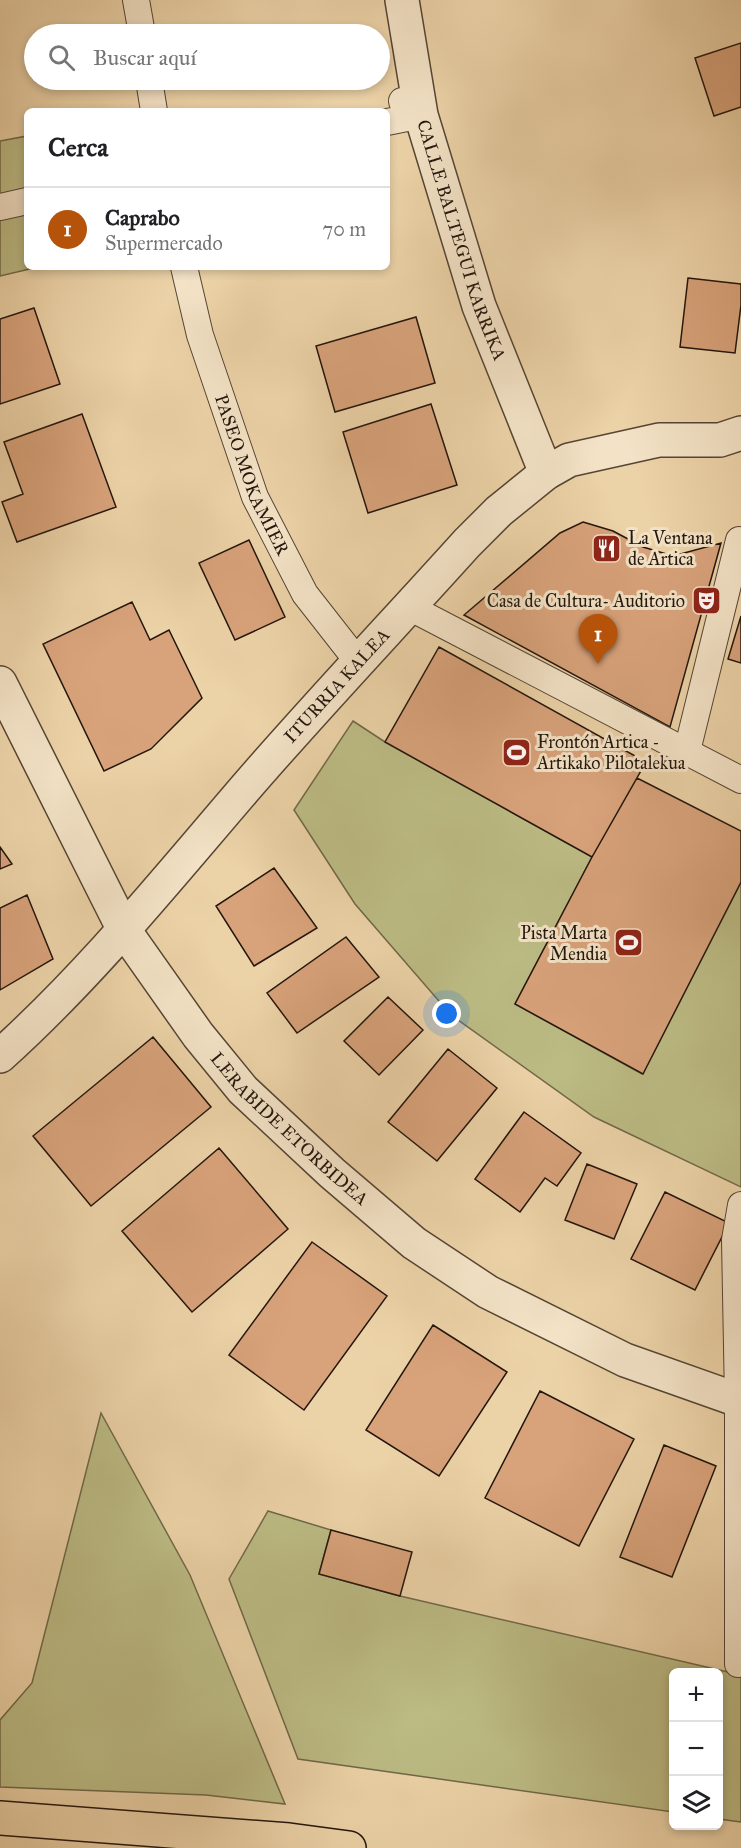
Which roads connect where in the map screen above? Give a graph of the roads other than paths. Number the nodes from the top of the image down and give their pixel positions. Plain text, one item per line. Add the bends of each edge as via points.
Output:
1 (136, 0) edge
2 (402, 0) edge
3 (140, 24) edge
4 (151, 90) edge
5 (418, 97) junction
6 (154, 108) edge
7 (390, 121) edge
8 (24, 202) edge
9 (0, 207) edge
10 (185, 270) edge
11 (741, 433) edge
12 (546, 472) junction
13 (739, 540) dead end
14 (409, 607) junction
15 (359, 663) junction
16 (0, 683) edge
17 (687, 751) junction
18 (741, 780) edge
19 (124, 930) junction
20 (0, 1056) edge
21 (741, 1205) edge
22 (740, 1401) edge
23 (738, 1664) dead end
24 (0, 1818) edge
25 (349, 1848) edge

1 - 3 street
2 - 5 street, CALLE BALTEGUI KARRIKA
4 - 6 street
5 - 7 street via 402,101 407,118
5 - 12 street, CALLE BALTEGUI KARRIKA via 479,306
8 - 9 street
10 - 15 street, PASEO MOKAMIER via 200,335 255,497 305,594
11 - 12 street, ITURRIA KALEA via 720,440 659,440 569,460
12 - 14 street, ITURRIA KALEA via 498,511
13 - 17 street
14 - 15 street, ITURRIA KALEA
14 - 17 street
15 - 19 street, ITURRIA KALEA
16 - 19 street, LERABIDE ETORBIDEA
17 - 18 street
19 - 20 street, ITURRIA KALEA
19 - 22 street, LERABIDE ETORBIDEA via 198,1035 243,1090 414,1243 488,1292 615,1354
21 - 22 street via 735,1240
22 - 23 street
24 - 25 highway

